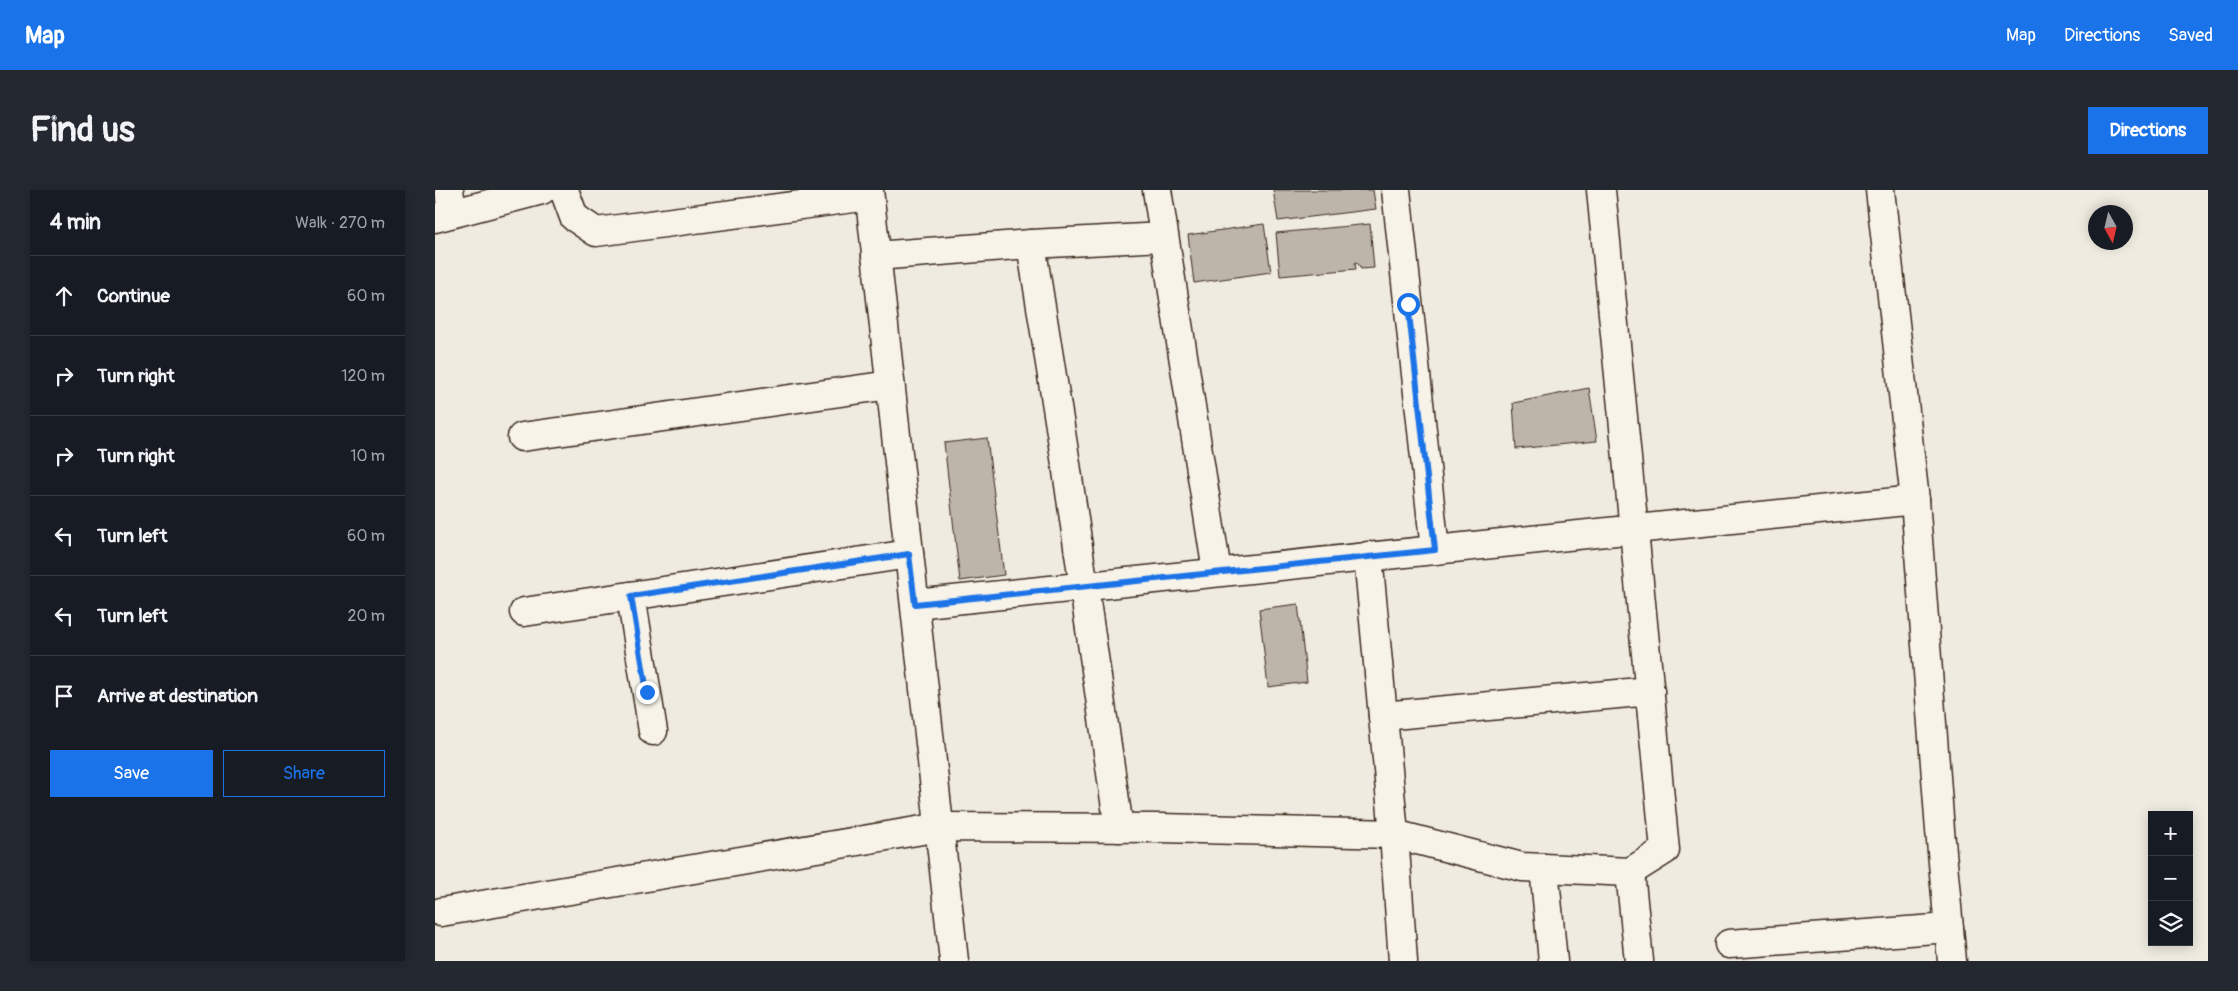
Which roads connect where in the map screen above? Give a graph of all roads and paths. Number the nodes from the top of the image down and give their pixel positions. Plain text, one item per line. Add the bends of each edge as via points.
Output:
1 (542, 190) edge
2 (564, 190) edge
3 (1157, 190) edge
4 (1396, 190) edge
5 (1601, 190) edge
6 (1880, 190) edge
7 (869, 193) edge
8 (445, 207) edge
9 (1163, 238) junction
10 (1031, 244) junction
11 (876, 256) junction
12 (890, 385) junction
13 (521, 437) dead end
14 (1915, 500) junction
15 (1634, 529) junction
16 (1435, 550) junction
17 (909, 554) junction
18 (1368, 556) junction
19 (1217, 572) junction
20 (1084, 586) junction
21 (631, 596) junction
22 (915, 604) junction
23 (523, 612) dead end
24 (1650, 691) junction
25 (1383, 716) junction
26 (653, 731) dead end
27 (940, 827) junction
28 (1119, 828) junction
29 (1394, 834) junction
30 (1544, 868) junction
31 (1630, 872) junction
32 (441, 912) dead end
33 (1949, 928) junction
34 (1729, 944) dead end
35 (1779, 951) edge
36 (954, 961) edge
37 (1403, 961) edge
38 (1553, 961) edge
39 (1639, 961) edge
40 (1952, 961) edge

1 - 8 street
2 - 7 street via 574,217 596,232
3 - 9 street
4 - 16 street
5 - 15 street
6 - 14 street
7 - 11 street
9 - 10 street
9 - 19 street
10 - 11 street
10 - 20 street
11 - 12 street
12 - 13 street
12 - 17 street
14 - 15 street
14 - 33 street
15 - 16 street
15 - 24 street
16 - 18 street
17 - 21 street
17 - 22 street
18 - 19 street
18 - 25 street
19 - 20 street
20 - 22 street
20 - 28 street
21 - 23 street
21 - 26 street
22 - 27 street
24 - 25 street
24 - 31 street via 1665,850
25 - 29 street
27 - 28 street
27 - 32 street
27 - 36 street
28 - 29 street
29 - 30 street via 1522,867
29 - 37 street
30 - 31 street
30 - 38 street
31 - 39 street
33 - 35 street
33 - 40 street
34 - 35 street

